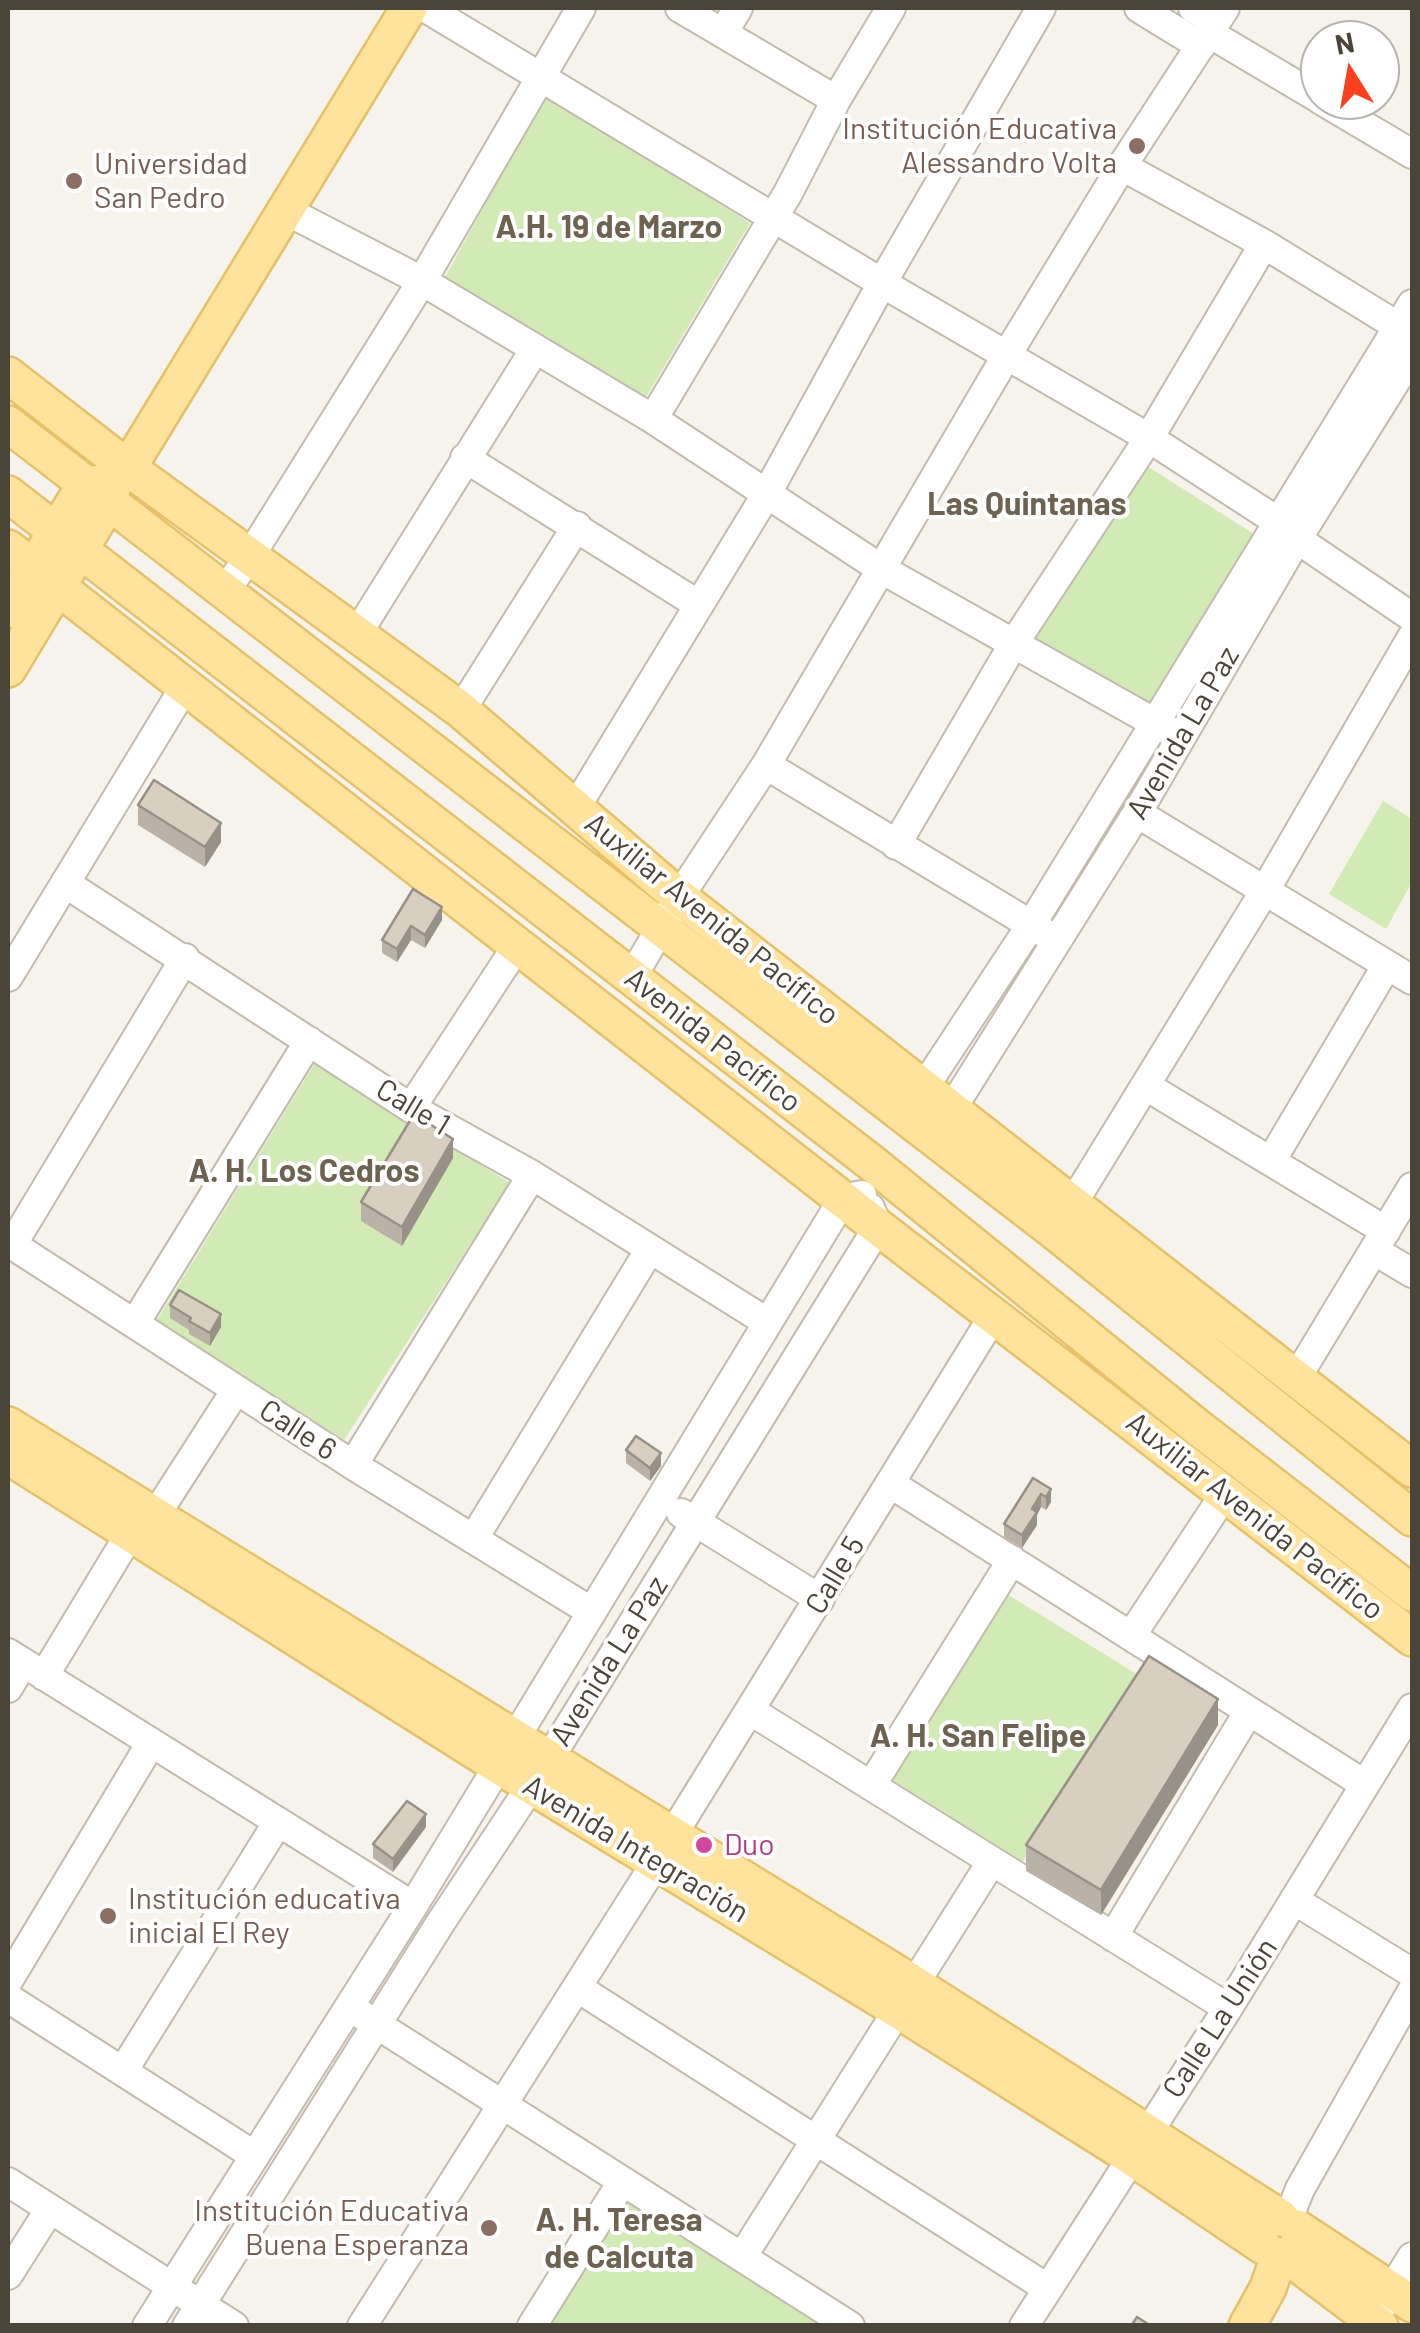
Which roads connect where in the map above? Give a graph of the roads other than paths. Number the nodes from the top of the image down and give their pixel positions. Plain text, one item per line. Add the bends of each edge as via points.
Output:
1 (409, 8) edge
2 (426, 8) edge
3 (582, 8) edge
4 (680, 8) edge
5 (738, 8) edge
6 (891, 8) edge
7 (1041, 8) edge
8 (1140, 8) edge
9 (1209, 23) edge
10 (722, 33) junction
11 (543, 77) junction
12 (1300, 86) edge
13 (836, 100) junction
14 (1355, 120) edge
15 (1412, 154) edge
16 (1122, 166) junction
17 (285, 210) junction
18 (773, 214) junction
19 (1264, 244) junction
20 (422, 281) junction
21 (882, 283) junction
22 (1408, 322) edge
23 (535, 349) junction
24 (1008, 353) junction
25 (1412, 355) edge
26 (8, 374) edge
27 (653, 419) junction
28 (8, 424) edge
29 (1150, 438) junction
30 (465, 458) junction
31 (109, 484) junction
32 (8, 494) edge
33 (766, 495) junction
34 (577, 526) junction
35 (1287, 530) junction
36 (67, 541) junction
37 (250, 556) junction
38 (32, 568) edge
39 (884, 570) junction
40 (224, 592) junction
41 (699, 605) junction
42 (8, 610) edge
43 (1412, 617) edge
44 (357, 634) junction
45 (1412, 637) edge
46 (1014, 643) junction
47 (8, 670) edge
48 (184, 688) junction
49 (461, 710) junction
50 (1154, 722) junction
51 (1180, 738) junction
52 (766, 765) junction
53 (576, 807) junction
54 (1138, 813) junction
55 (896, 845) junction
56 (65, 883) junction
57 (1264, 892) junction
58 (679, 898) junction
59 (1031, 924) junction
60 (660, 929) junction
61 (1057, 941) junction
62 (517, 946) junction
63 (185, 958) junction
64 (1387, 965) junction
65 (9, 971) edge
66 (632, 977) junction
67 (1412, 980) edge
68 (309, 1041) junction
69 (1146, 1086) junction
70 (937, 1099) junction
71 (411, 1108) junction
72 (1271, 1161) junction
73 (532, 1175) junction
74 (1412, 1188) edge
75 (865, 1196) junction
76 (1073, 1203) junction
77 (1381, 1241) junction
78 (10, 1243) edge
79 (650, 1249) junction
80 (1412, 1273) edge
81 (994, 1315) junction
82 (135, 1322) junction
83 (767, 1322) junction
84 (1298, 1377) junction
85 (236, 1390) junction
86 (8, 1425) edge
87 (8, 1456) edge
88 (353, 1465) junction
89 (1412, 1469) edge
90 (891, 1484) junction
91 (1226, 1492) junction
92 (659, 1501) junction
93 (1412, 1518) edge
94 (695, 1521) junction
95 (143, 1524) junction
96 (474, 1538) junction
97 (1012, 1560) junction
98 (1412, 1593) edge
99 (820, 1599) junction
100 (592, 1612) junction
101 (1131, 1636) junction
102 (1412, 1638) edge
103 (25, 1664) edge
104 (8, 1688) edge
105 (1412, 1708) edge
106 (752, 1711) junction
107 (1248, 1711) junction
108 (151, 1743) junction
109 (499, 1765) junction
110 (540, 1772) junction
111 (1364, 1784) junction
112 (871, 1786) junction
113 (278, 1822) junction
114 (665, 1848) junction
115 (992, 1861) junction
116 (1294, 1900) junction
117 (413, 1906) junction
118 (1113, 1937) junction
119 (1412, 1973) edge
120 (8, 1981) edge
121 (578, 1988) junction
122 (1412, 1991) edge
123 (906, 1997) junction
124 (8, 1998) edge
125 (349, 2007) junction
126 (1228, 2008) junction
127 (377, 2024) junction
128 (124, 2071) junction
129 (502, 2106) junction
130 (816, 2140) junction
131 (1139, 2143) junction
132 (254, 2156) junction
133 (8, 2182) edge
134 (622, 2182) junction
135 (50, 2209) junction
136 (1282, 2237) junction
137 (1412, 2257) edge
138 (742, 2258) junction
139 (8, 2276) edge
140 (170, 2287) junction
141 (1047, 2288) junction
142 (1402, 2297) edge
143 (194, 2315) edge
144 (1376, 2323) edge
145 (147, 2326) edge
146 (234, 2326) edge
147 (362, 2326) edge
148 (532, 2326) edge
149 (850, 2326) edge
150 (1024, 2326) edge
151 (1247, 2326) edge

1 - 17 main road
2 - 11 street
3 - 11 street
4 - 10 street
5 - 10 street
6 - 13 street
7 - 21 street
8 - 9 street
9 - 12 street
9 - 16 street
10 - 13 street
11 - 18 street
11 - 20 street
13 - 18 street
14 - 15 street
16 - 19 street
16 - 24 street
17 - 20 street
17 - 31 main road
18 - 21 street
18 - 27 street
19 - 22 street
19 - 29 street
20 - 23 street
20 - 37 street
21 - 24 street
21 - 33 street
22 - 35 street
23 - 27 street
23 - 30 street
24 - 29 street
24 - 39 street
25 - 35 street, Avenida La Paz
26 - 31 main road, Auxiliar Avenida Pacífico
27 - 33 street
28 - 31 main road, Avenida Pacífico
29 - 35 street
29 - 46 street
30 - 34 street
30 - 44 street
31 - 36 main road
31 - 37 main road, Auxiliar Avenida Pacífico
31 - 40 main road, Avenida Pacífico
32 - 36 main road, Avenida Pacífico
33 - 39 street
33 - 41 street
34 - 41 street
34 - 49 street
35 - 43 street
35 - 50 street
35 - 51 street, Avenida La Paz
36 - 38 main road
36 - 66 main road, Avenida Pacífico
37 - 40 street
37 - 44 main road, Auxiliar Avenida Pacífico
38 - 42 main road
38 - 47 main road
38 - 48 main road, Auxiliar Avenida Pacífico
39 - 46 street
39 - 52 street
40 - 60 main road, Avenida Pacífico
41 - 53 street
44 - 49 main road, Auxiliar Avenida Pacífico
45 - 57 street
46 - 50 street
46 - 55 street
48 - 56 street
48 - 62 main road, Auxiliar Avenida Pacífico
49 - 53 main road, Auxiliar Avenida Pacífico
50 - 51 street
50 - 59 street
51 - 54 street, Avenida La Paz
52 - 55 street
52 - 58 street
53 - 58 main road, Auxiliar Avenida Pacífico
54 - 57 street
54 - 61 street, Avenida La Paz
55 - 59 street
56 - 63 street, Calle 1
56 - 65 street
57 - 64 street
57 - 69 street
58 - 60 street
58 - 70 main road, Auxiliar Avenida Pacífico
59 - 61 street
59 - 70 street
60 - 66 street
60 - 93 main road, Avenida Pacífico via 1054,1231
61 - 70 street, Avenida La Paz
62 - 71 street
62 - 75 main road, Auxiliar Avenida Pacífico
63 - 68 street, Calle 1
63 - 78 street
64 - 67 street
64 - 72 street
66 - 75 main road, Avenida Pacífico
68 - 71 street, Calle 1
68 - 82 street
69 - 72 street
69 - 76 street
70 - 76 main road, Auxiliar Avenida Pacífico
71 - 73 street, Calle 1
72 - 77 street
73 - 79 street, Calle 1
73 - 88 street
74 - 77 street
75 - 81 main road, Auxiliar Avenida Pacífico
75 - 83 street
75 - 94 street, Avenida La Paz
75 - 98 main road, Avenida Pacífico via 1166,1402
76 - 84 main road, Auxiliar Avenida Pacífico
77 - 80 street
77 - 84 street
78 - 82 street, Calle 6
79 - 83 street, Calle 1
79 - 96 street
81 - 90 street, Calle 5
81 - 91 main road, Auxiliar Avenida Pacífico
82 - 85 street, Calle 6
83 - 92 street
84 - 89 main road, Auxiliar Avenida Pacífico
85 - 88 street, Calle 6
85 - 95 street
86 - 95 main road
87 - 95 main road
88 - 96 street, Calle 6
90 - 97 street
90 - 99 street, Calle 5
91 - 101 street
91 - 102 main road, Auxiliar Avenida Pacífico
92 - 94 street
92 - 100 street
94 - 99 street
94 - 110 street, Avenida La Paz
95 - 103 street
95 - 109 main road, Avenida Integración
96 - 100 street, Calle 6
97 - 101 street
97 - 112 street
99 - 106 street, Calle 5
100 - 109 street
101 - 107 street
103 - 104 street
103 - 108 street
105 - 111 street, Calle La Unión
106 - 112 street
106 - 114 street, Calle 5
107 - 111 street
107 - 118 street
108 - 113 street
108 - 120 street
109 - 110 main road, Avenida Integración
109 - 117 street
110 - 114 main road, Avenida Integración
110 - 127 street, Avenida La Paz
111 - 116 street, Calle La Unión
112 - 115 street
113 - 117 street
113 - 128 street
114 - 121 street, Calle 5
114 - 123 main road, Avenida Integración
115 - 118 street
115 - 123 street
116 - 119 street
116 - 126 street, Calle La Unión
117 - 125 street
118 - 126 street
121 - 129 street, Calle 5
121 - 130 street
122 - 136 street via 1300,2189
123 - 130 street
123 - 131 main road, Avenida Integración
124 - 128 street
125 - 127 street
125 - 132 street
126 - 131 street, Calle La Unión
127 - 129 street
127 - 143 street, Avenida La Paz
128 - 132 street
129 - 134 street
129 - 147 street, Calle 5
130 - 138 street
130 - 141 street
131 - 136 main road, Avenida Integración
131 - 141 street, Calle La Unión
132 - 140 street
133 - 135 street
134 - 138 street
134 - 148 street
135 - 139 street
135 - 140 street
136 - 142 main road
136 - 144 main road, Avenida Integración
136 - 151 main road via 1268,2288
137 - 142 street
138 - 149 street
140 - 143 street
140 - 145 street
141 - 150 street, Calle La Unión
142 - 144 street
143 - 146 street

